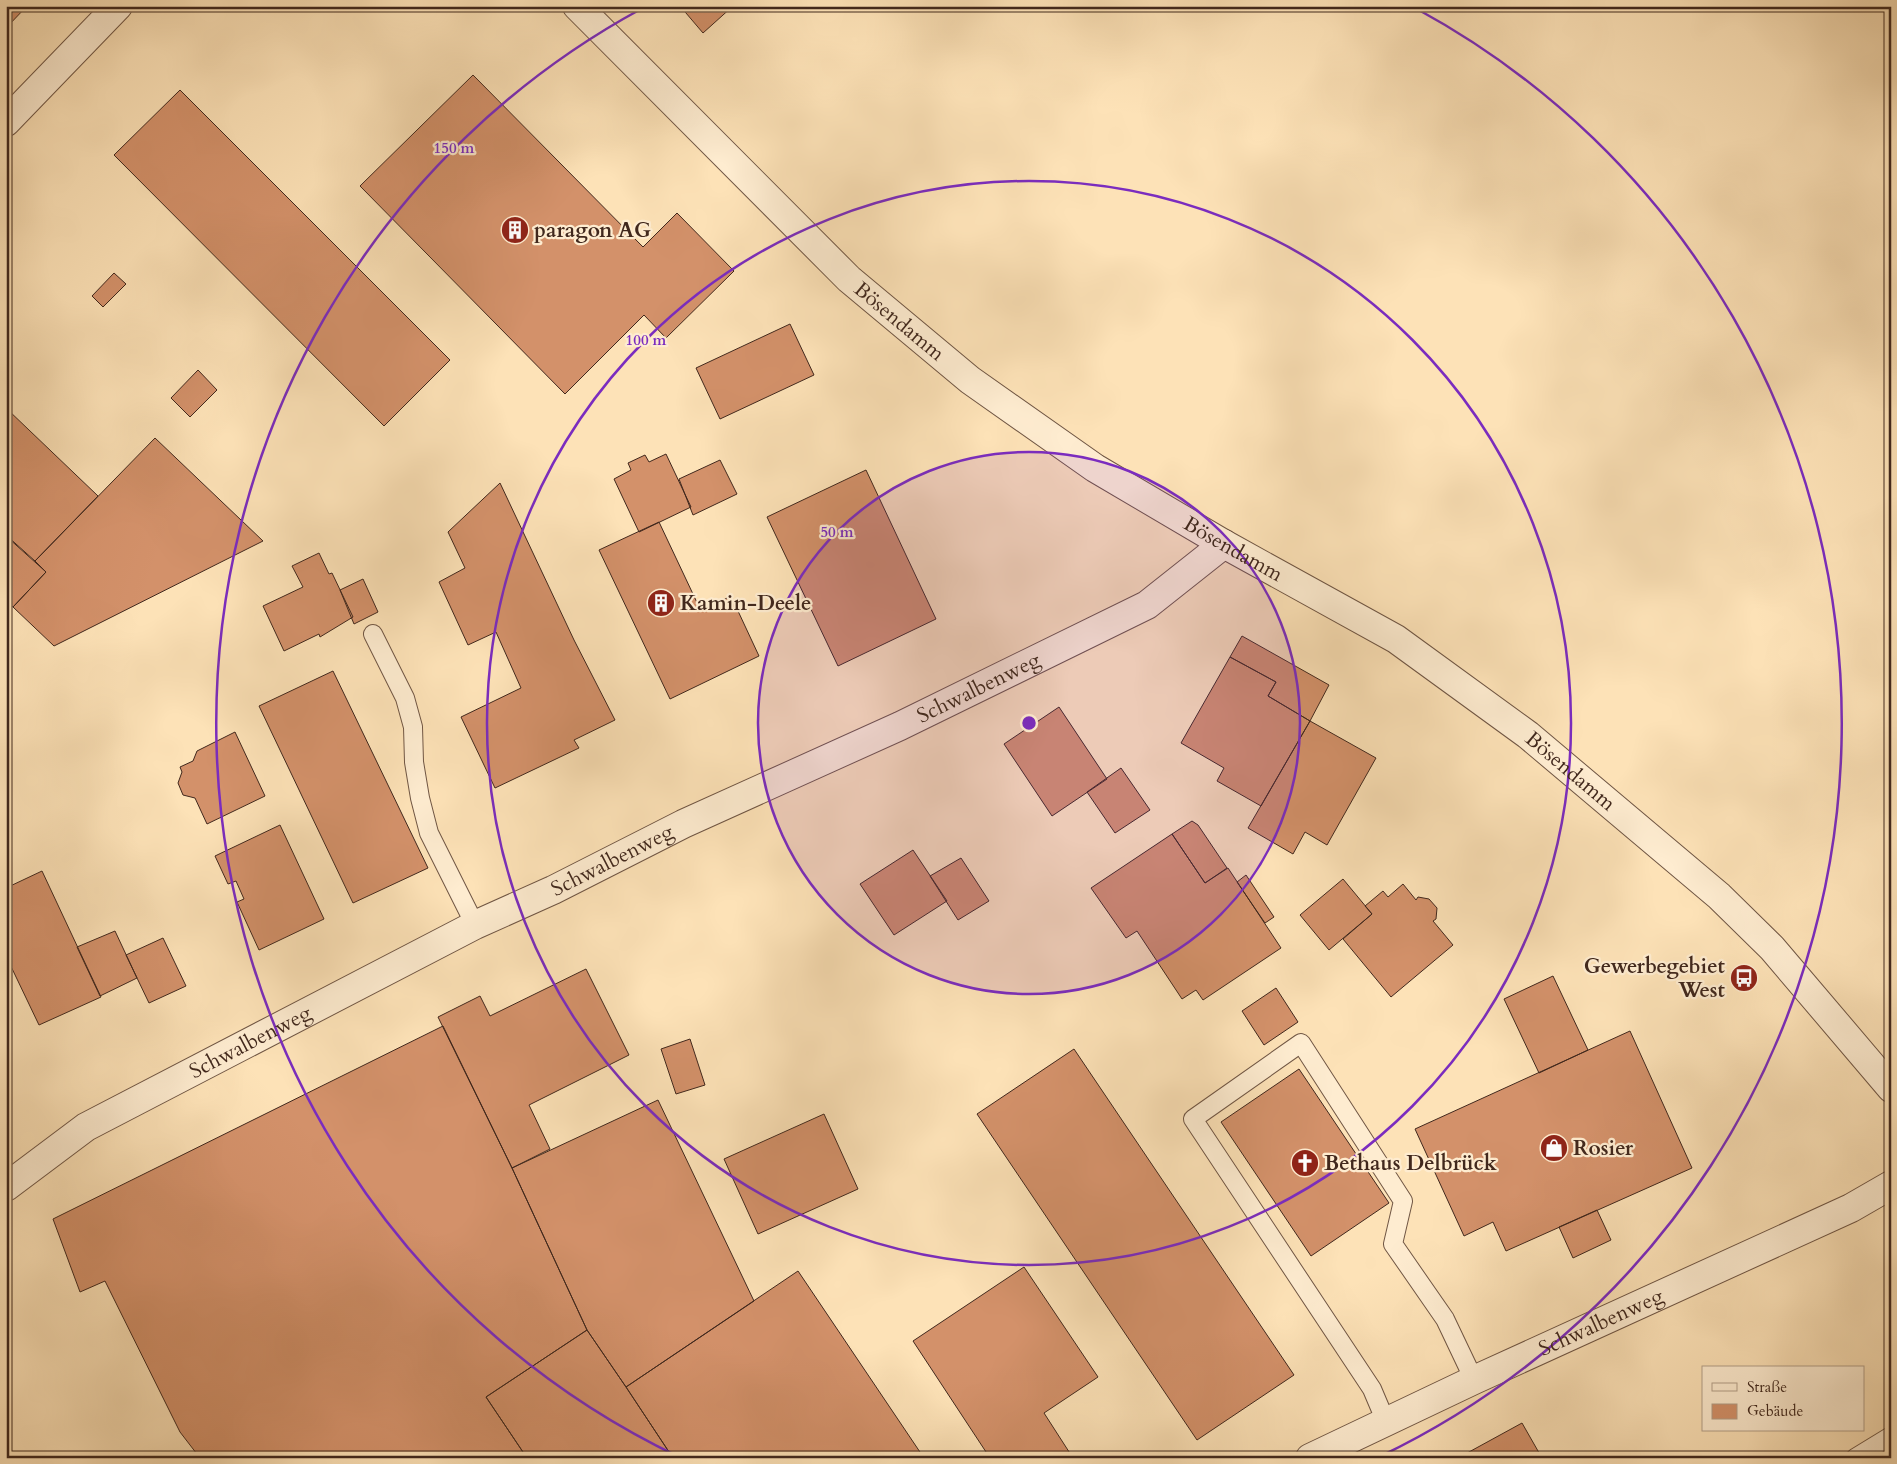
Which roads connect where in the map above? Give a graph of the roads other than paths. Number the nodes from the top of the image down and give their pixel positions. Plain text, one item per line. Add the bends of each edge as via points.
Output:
1 (118, 6) edge
2 (577, 6) edge
3 (6, 122) edge
4 (1224, 544) junction
5 (373, 634) dead end
6 (475, 924) junction
7 (1891, 1088) edge
8 (1891, 1185) edge
9 (6, 1187) edge
10 (1474, 1380) junction
11 (1386, 1422) junction
12 (1891, 1436) edge
13 (1310, 1458) edge
14 (1855, 1458) edge

1 - 3 street
2 - 4 street, Bösendamm via 849,279 970,380 1095,468
4 - 6 street, Schwalbenweg via 1147,605 900,726 683,824 553,890
4 - 7 street, Bösendamm via 1396,639 1528,735 1732,909 1772,948
5 - 6 lane via 406,698 413,727 420,798 429,833
6 - 9 street, Schwalbenweg via 86,1128
8 - 10 street, Schwalbenweg via 1851,1208
10 - 11 street, Schwalbenweg
10 - 11 lane via 1445,1319 1393,1244 1402,1201 1301,1043 1193,1119 1372,1390
11 - 13 street, Schwalbenweg
12 - 14 lane

